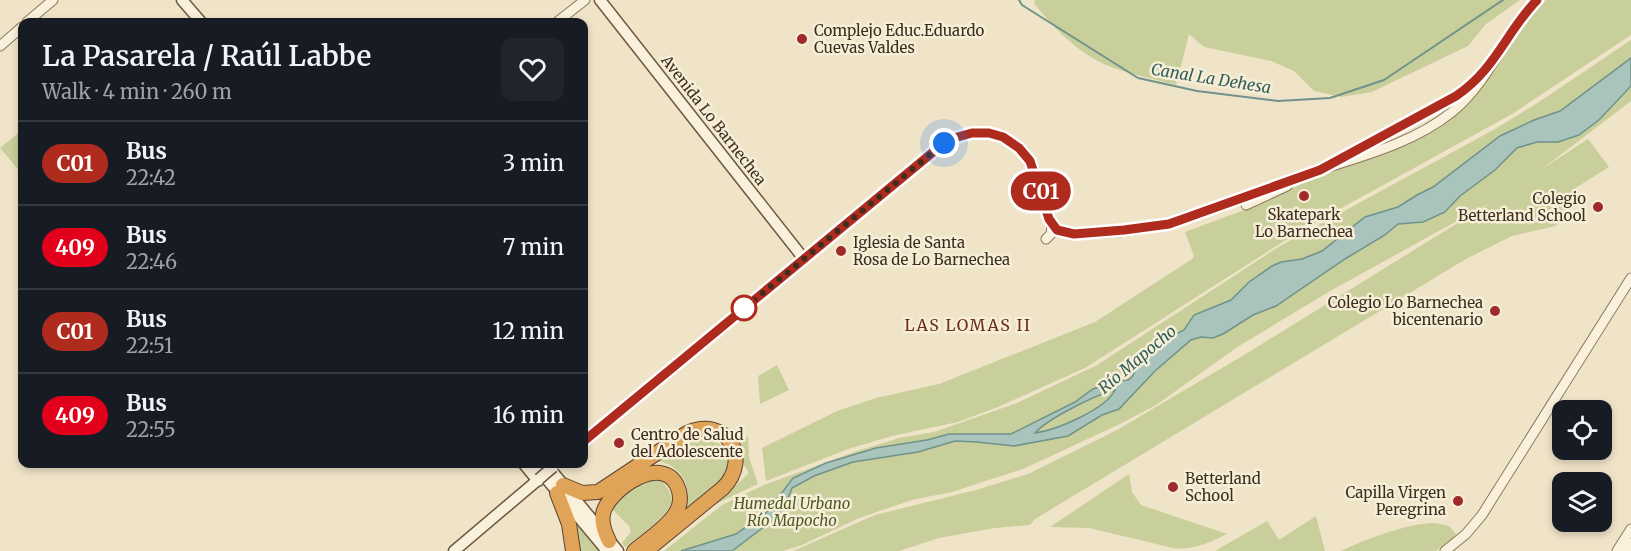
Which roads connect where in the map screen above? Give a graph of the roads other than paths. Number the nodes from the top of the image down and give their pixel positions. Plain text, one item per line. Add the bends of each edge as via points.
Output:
1 (53, 0) edge
2 (182, 0) edge
3 (585, 0) edge
4 (600, 0) edge
5 (1537, 0) edge
6 (32, 18) edge
7 (192, 18) edge
8 (198, 18) edge
9 (562, 18) edge
10 (18, 30) edge
11 (0, 46) edge
12 (1489, 67) junction
13 (1417, 117) junction
14 (1414, 135) junction
15 (1316, 171) junction
16 (1246, 205) dead end
17 (1052, 225) junction
18 (1046, 239) dead end
19 (804, 259) junction
20 (1631, 278) edge
21 (588, 438) edge
22 (528, 468) edge
23 (538, 468) edge
24 (550, 468) edge
25 (554, 468) edge
26 (538, 480) junction
27 (560, 489) junction
28 (1631, 529) edge
29 (1631, 543) edge
30 (611, 548) edge
31 (454, 551) edge
32 (573, 551) edge
33 (634, 551) edge
34 (646, 551) edge
35 (1445, 551) edge
36 (1617, 551) edge
37 (1626, 551) edge

1 - 6 street
2 - 7 main road
2 - 8 main road
3 - 9 street
4 - 19 main road, Avenida Lo Barnechea
5 - 12 street
10 - 11 street
12 - 13 street via 1468,87
12 - 14 street via 1463,103
13 - 14 street via 1423,126
13 - 15 street
14 - 15 street
15 - 16 street
15 - 17 street via 1156,226 1074,234
17 - 18 street
17 - 19 street via 1026,154 1003,137 972,133 944,143
19 - 21 main road
20 - 35 street via 1486,509 1466,534
22 - 26 main road
23 - 27 main road
24 - 26 main road, bridge
25 - 27 main road
26 - 31 main road
27 - 30 main road
27 - 32 highway
27 - 34 highway via 598,492 692,430 707,428 723,434 736,456 730,480
28 - 36 street
29 - 37 street
30 - 33 highway via 602,517 609,500 642,475 665,474 677,487 679,506 671,519

